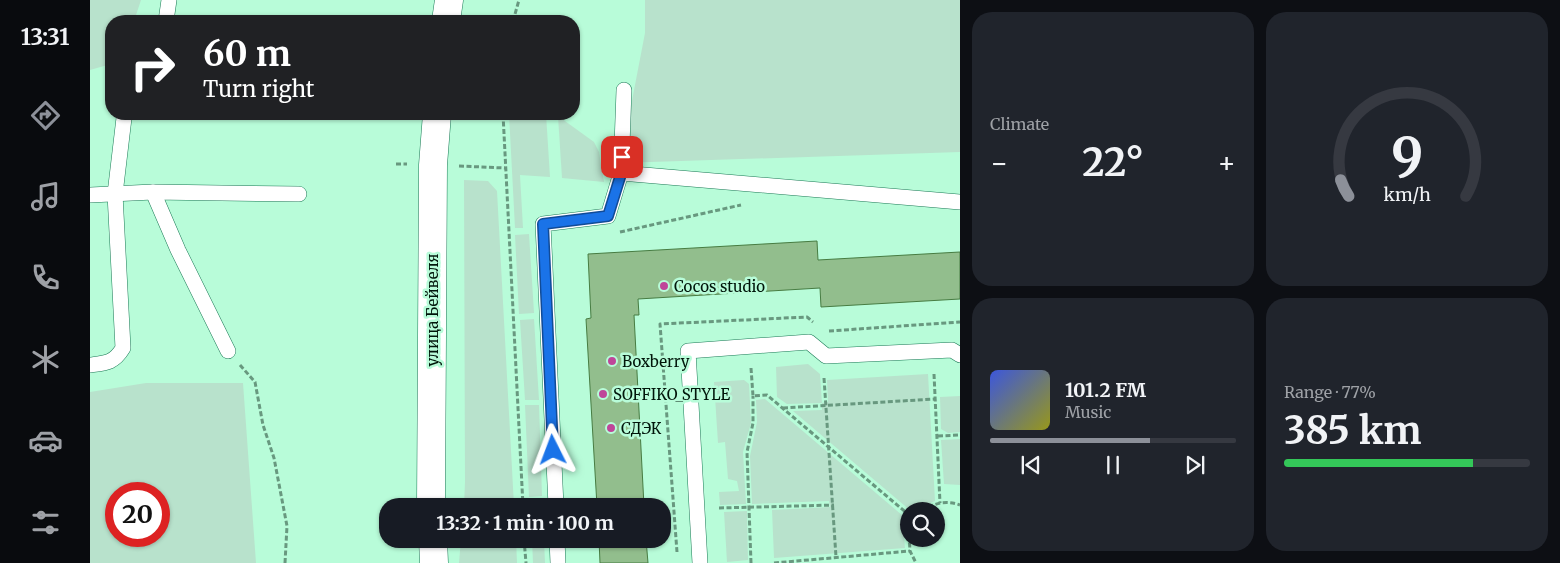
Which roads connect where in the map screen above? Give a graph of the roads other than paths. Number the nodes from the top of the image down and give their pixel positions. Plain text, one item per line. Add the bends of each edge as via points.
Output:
1 (169, 0) edge
2 (449, 0) edge
3 (167, 15) edge
4 (447, 15) edge
5 (624, 90) dead end
6 (124, 120) edge
7 (437, 120) edge
8 (621, 174) junction
9 (153, 192) junction
10 (115, 194) junction
11 (298, 194) dead end
12 (90, 195) edge
13 (960, 202) edge
14 (228, 351) road end
15 (960, 355) edge
16 (90, 365) edge
17 (432, 498) edge
18 (556, 498) edge
19 (433, 548) edge
20 (557, 548) edge
21 (434, 563) edge
22 (558, 563) edge
23 (700, 563) edge

1 - 3 lane
2 - 4 main road
5 - 8 lane
6 - 10 lane
7 - 17 main road, улица Бейвеля via 433,165
8 - 13 lane
8 - 18 lane via 608,216 543,224
9 - 10 lane
9 - 11 lane
9 - 14 lane
10 - 12 lane
10 - 16 lane via 122,348 117,358 108,363
15 - 23 lane via 952,350 826,356 809,342 688,351
19 - 21 main road
20 - 22 lane

